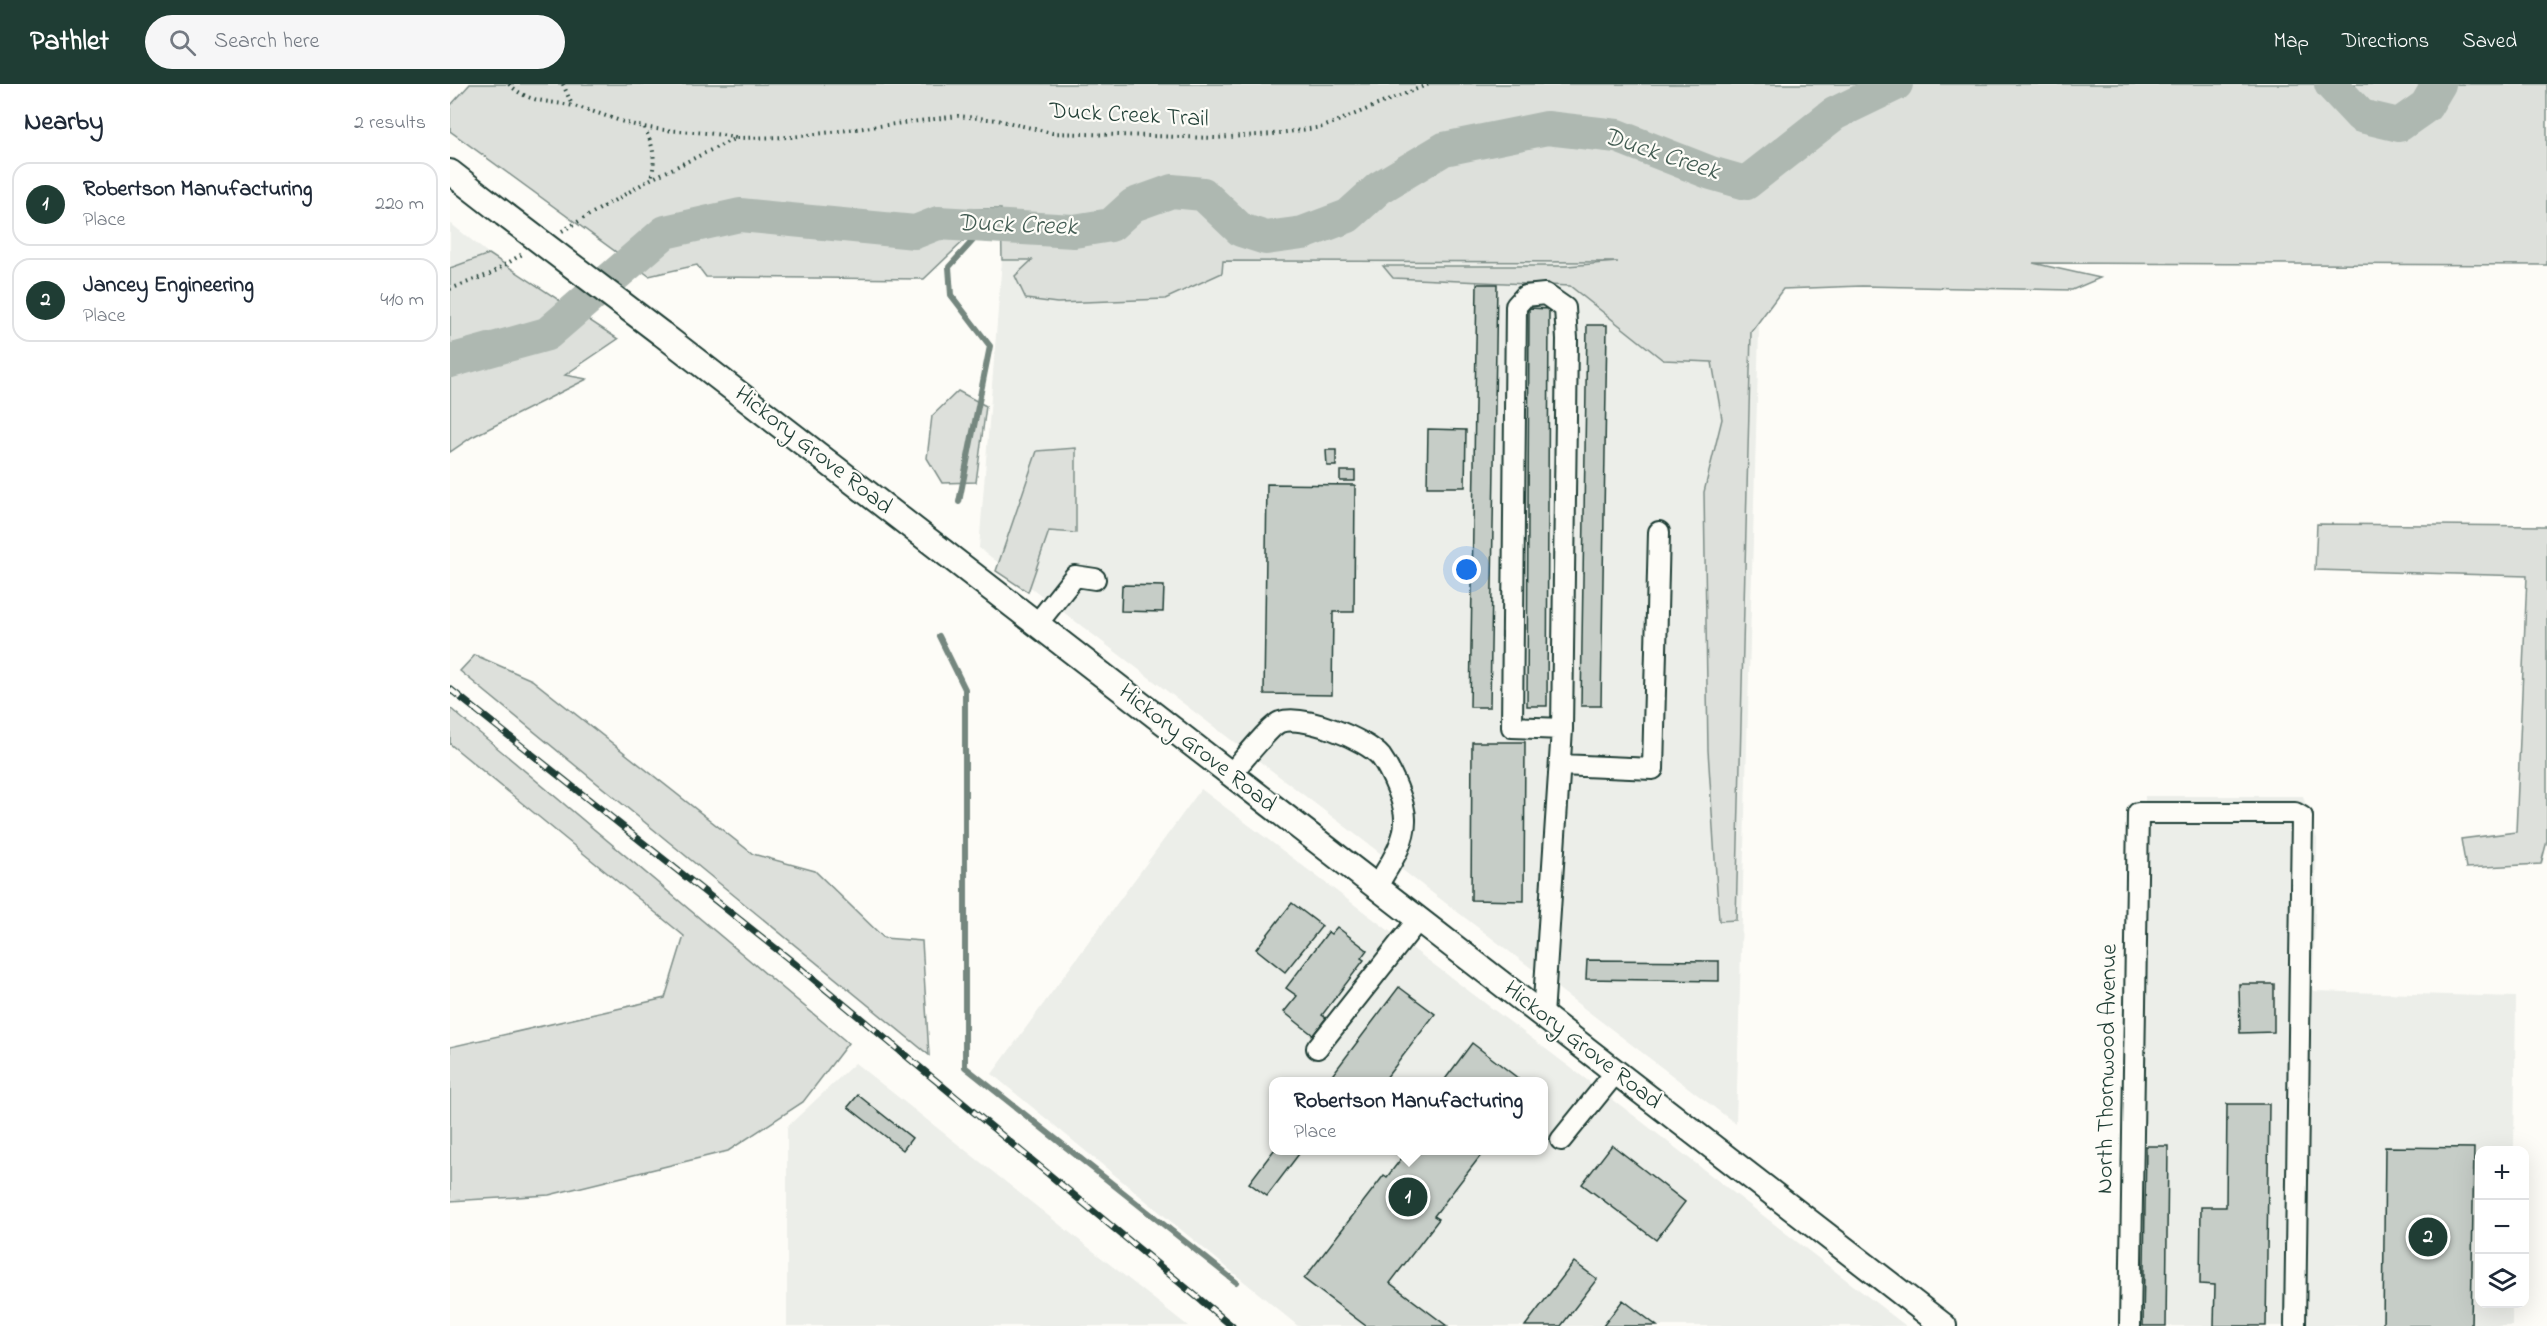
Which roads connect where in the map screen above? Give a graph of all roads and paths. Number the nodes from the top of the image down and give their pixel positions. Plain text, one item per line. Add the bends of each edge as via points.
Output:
1 (509, 84) edge
2 (563, 84) edge
3 (1428, 84) edge
4 (573, 106) junction
5 (644, 127) junction
6 (736, 138) junction
7 (450, 172) edge
8 (1659, 532) dead end
9 (1095, 579) dead end
10 (1036, 625) junction
11 (1562, 729) junction
12 (1560, 765) junction
13 (1230, 775) junction
14 (1376, 888) junction
15 (1418, 920) junction
16 (1543, 1016) junction
17 (1317, 1048) dead end
18 (1616, 1072) junction
19 (1561, 1140) dead end
20 (1944, 1326) edge
21 (2130, 1326) edge
22 (2295, 1326) edge

1 - 4 path via 520,95
2 - 4 path
3 - 6 path, Duck Creek Trail via 1323,127 1273,134 1215,138 1052,133 998,120 958,116 792,137
4 - 5 path
5 - 6 path
5 - 6 path, Duck Creek Trail via 654,156 651,180
7 - 10 main road, Hickory Grove Road, bridge
8 - 12 street via 1653,769
9 - 10 street via 1075,576
10 - 13 main road, Hickory Grove Road
11 - 11 street via 1567,339 1565,308 1545,294 1525,296 1516,306 1512,727
11 - 12 street
12 - 16 street
13 - 14 main road, Hickory Grove Road
13 - 14 street via 1278,723 1295,719 1340,730 1380,756 1397,788 1405,821 1400,846
14 - 15 main road, Hickory Grove Road
15 - 16 main road, Hickory Grove Road
15 - 17 street
16 - 18 main road, Hickory Grove Road
18 - 19 street
18 - 20 main road, Hickory Grove Road
21 - 22 street, North Thornwood Avenue via 2138,813 2295,813 2302,817

